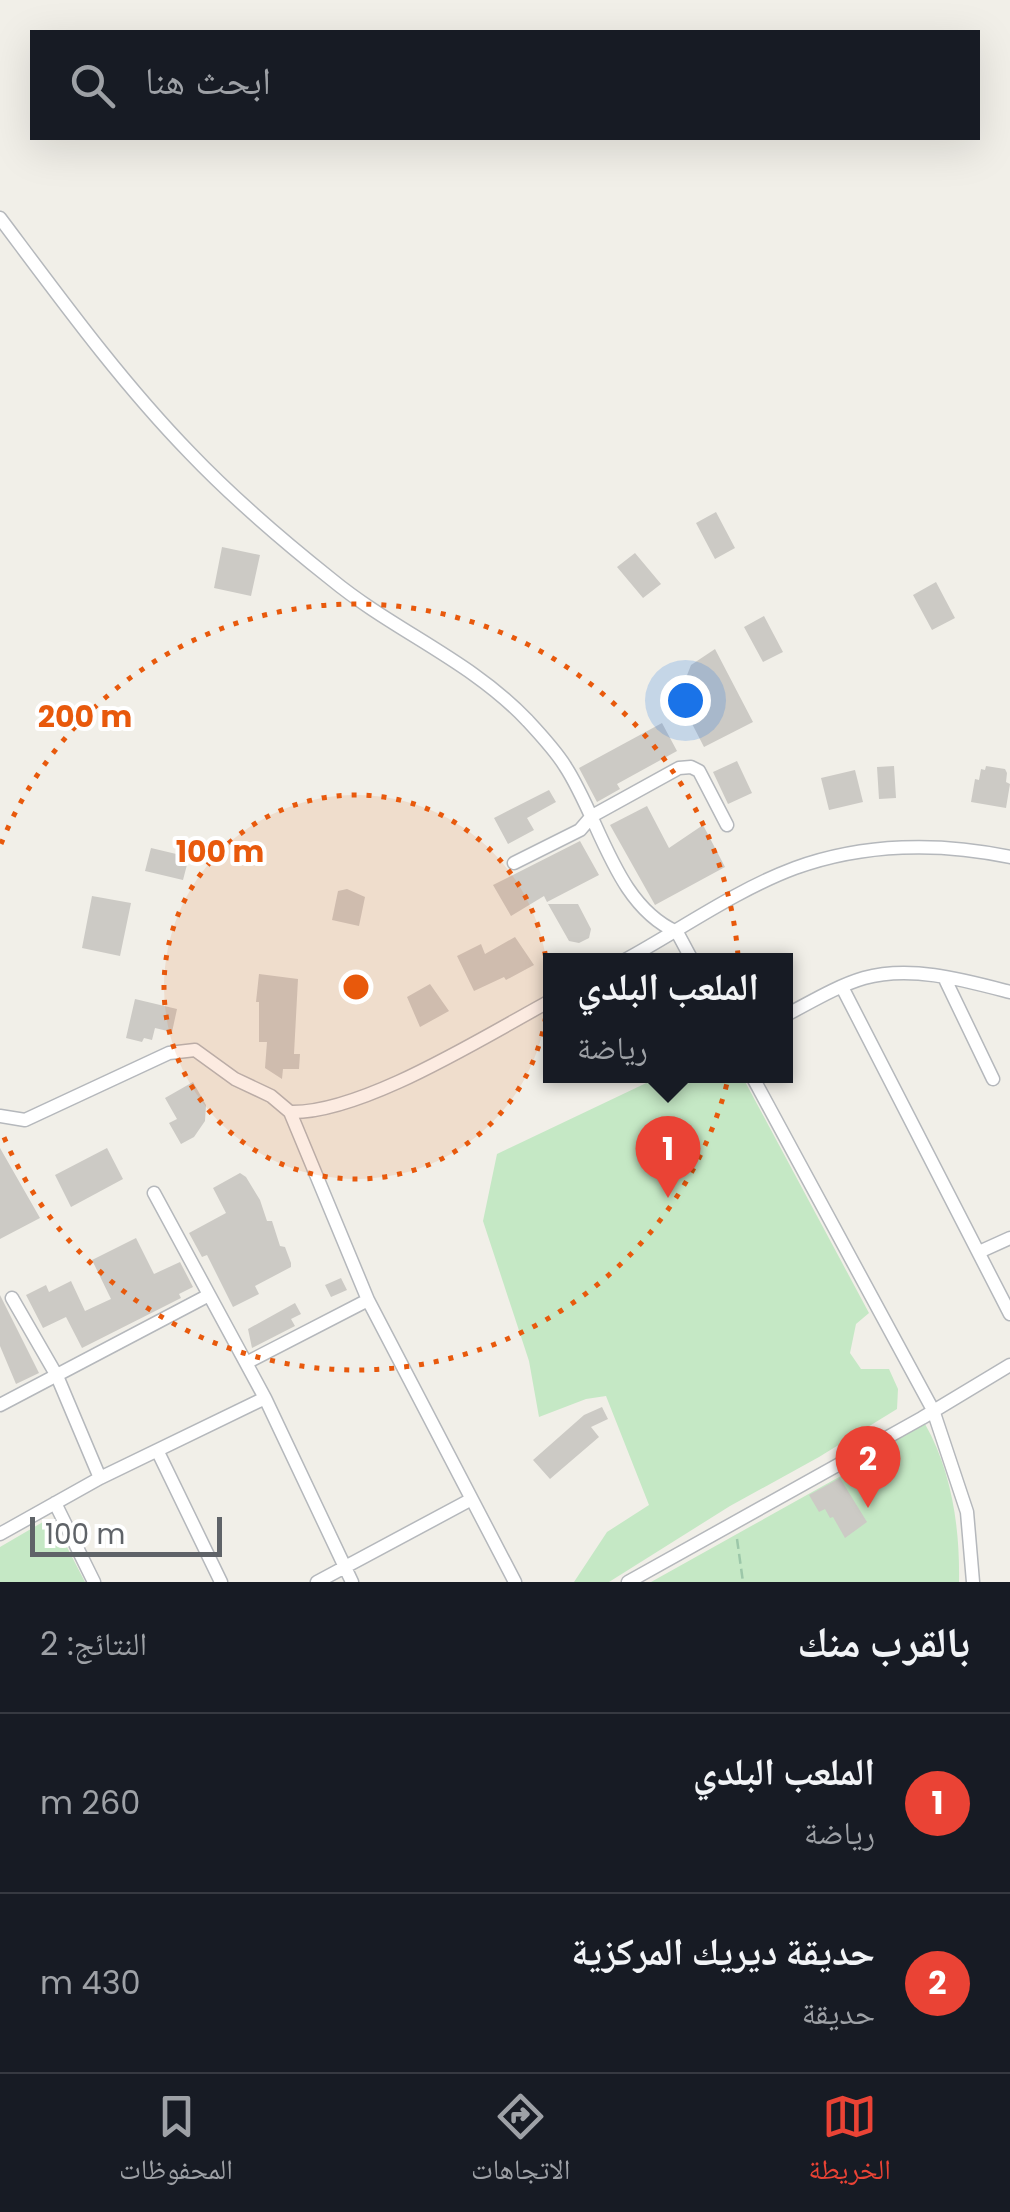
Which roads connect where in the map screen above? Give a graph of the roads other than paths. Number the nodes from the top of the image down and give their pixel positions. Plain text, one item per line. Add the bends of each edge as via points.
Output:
1 (0, 218) edge
2 (592, 816) junction
3 (727, 826) dead end
4 (1010, 857) edge
5 (514, 863) dead end
6 (678, 932) junction
7 (638, 953) edge
8 (688, 953) edge
9 (944, 977) junction
10 (842, 987) junction
11 (1010, 992) edge
12 (543, 1005) edge
13 (793, 1011) edge
14 (993, 1079) dead end
15 (756, 1083) edge
16 (290, 1112) junction
17 (0, 1116) edge
18 (154, 1193) dead end
19 (1010, 1238) edge
20 (979, 1252) junction
21 (209, 1294) junction
22 (12, 1298) dead end
23 (368, 1300) junction
24 (1010, 1314) edge
25 (246, 1362) junction
26 (1010, 1365) edge
27 (58, 1376) junction
28 (265, 1398) junction
29 (0, 1405) edge
30 (933, 1410) junction
31 (158, 1452) junction
32 (100, 1478) junction
33 (470, 1500) junction
34 (55, 1503) junction
35 (0, 1534) edge
36 (345, 1567) junction
37 (94, 1582) edge
38 (221, 1582) edge
39 (318, 1582) edge
40 (352, 1582) edge
41 (515, 1582) edge
42 (628, 1582) edge
43 (973, 1582) edge

1 - 2 street via 187,451 335,583 506,698 566,766
2 - 3 street via 691,766
2 - 5 street via 580,830
2 - 6 street via 623,879 657,923
4 - 6 street via 934,847 839,856 792,869
6 - 7 street
6 - 8 street
9 - 10 street via 882,975
9 - 11 street
9 - 14 street
10 - 13 street
10 - 20 street
12 - 16 street via 392,1084 313,1112
15 - 30 street
16 - 17 street via 204,1055 184,1050 24,1120
16 - 23 street
18 - 21 street
19 - 20 street
20 - 24 street
21 - 25 street
21 - 27 street
22 - 27 street
23 - 25 street
23 - 33 street
25 - 28 street
26 - 30 street
27 - 29 street
27 - 32 street
28 - 31 street
28 - 36 street
30 - 42 street
30 - 43 street via 966,1512
31 - 32 street
31 - 38 street
32 - 34 street
33 - 36 street
33 - 41 street
34 - 35 street
34 - 37 street
36 - 39 street
36 - 40 street

